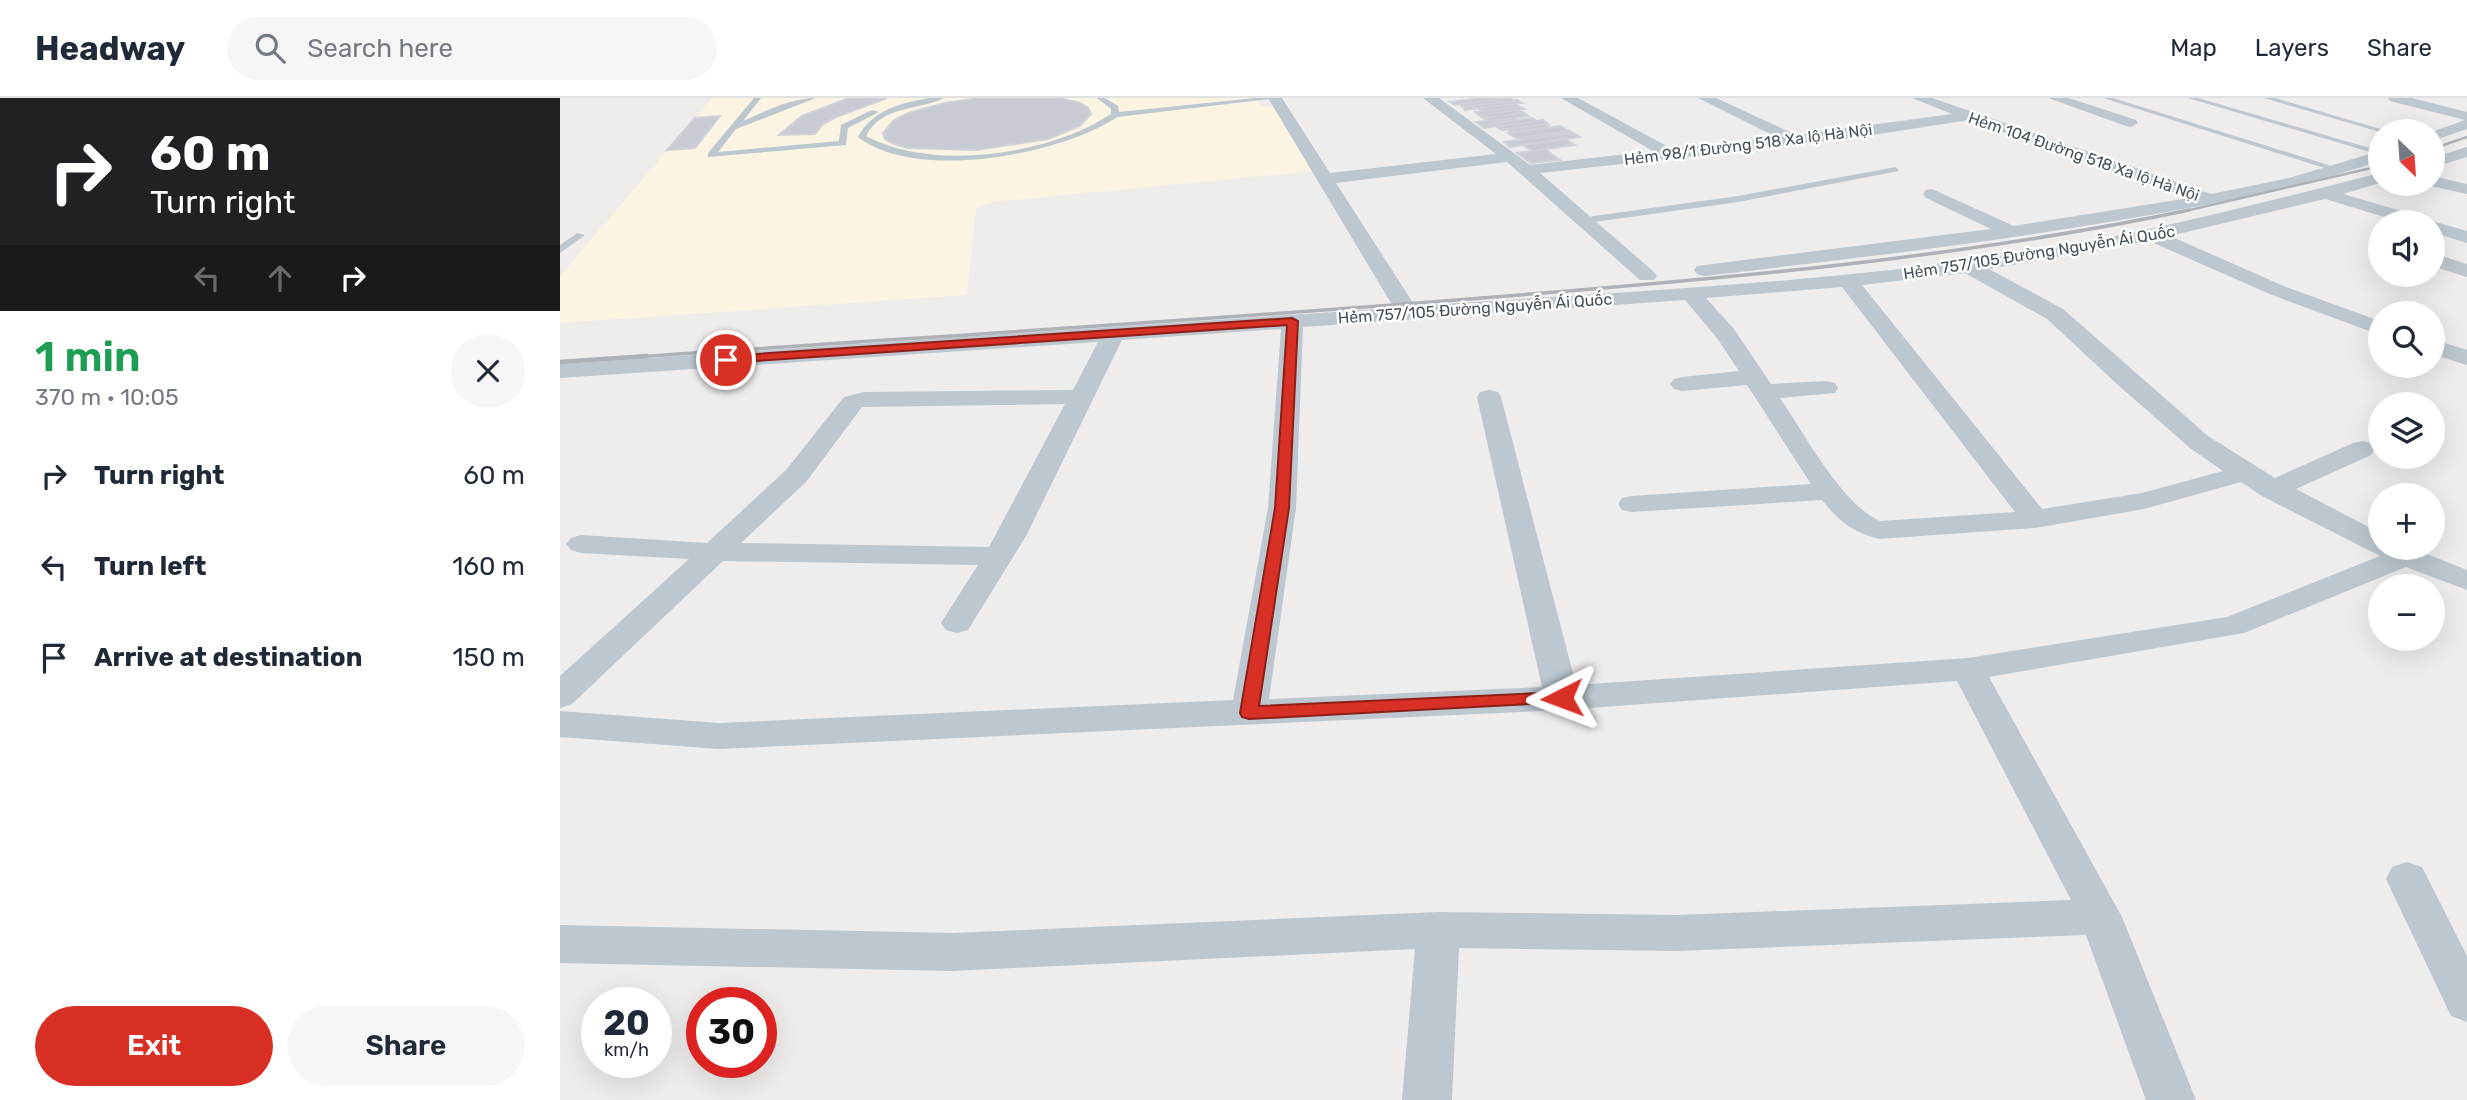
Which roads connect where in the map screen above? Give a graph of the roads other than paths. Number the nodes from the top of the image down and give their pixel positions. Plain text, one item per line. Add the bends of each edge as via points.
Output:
1 (758, 98) edge
2 (813, 98) edge
3 (919, 98) edge
4 (941, 98) edge
5 (1101, 98) edge
6 (1171, 98) edge
7 (1275, 98) edge
8 (1430, 98) edge
9 (1568, 98) edge
10 (1705, 98) edge
11 (1965, 98) edge
12 (2055, 98) edge
13 (2106, 98) edge
14 (2191, 98) edge
15 (2267, 98) edge
16 (2396, 98) edge
17 (1925, 100) edge
18 (1216, 101) edge
19 (1196, 102) edge
20 (1177, 107) junction
21 (1115, 115) junction
22 (1970, 116) junction
23 (2465, 117) edge
24 (2131, 123) dead end
25 (2368, 127) edge
26 (733, 128) junction
27 (2445, 129) edge
28 (1791, 139) junction
29 (2368, 150) edge
30 (1668, 153) junction
31 (1511, 157) junction
32 (2368, 158) edge
33 (1896, 169) dead end
34 (2337, 169) junction
35 (1527, 170) junction
36 (1325, 179) junction
37 (2368, 182) edge
38 (2445, 184) edge
39 (2467, 189) edge
40 (1932, 194) dead end
41 (2326, 194) junction
42 (2210, 200) junction
43 (2379, 210) edge
44 (1587, 220) junction
45 (2445, 230) edge
46 (2011, 232) junction
47 (2151, 235) junction
48 (560, 236) edge
49 (2467, 237) edge
50 (560, 250) edge
51 (2445, 263) edge
52 (1968, 266) junction
53 (2467, 271) edge
54 (1847, 280) junction
55 (1688, 282) junction
56 (1404, 305) junction
57 (1292, 321) junction
58 (2368, 324) edge
59 (1114, 333) junction
60 (2445, 350) edge
61 (2467, 358) edge
62 (560, 371) edge
63 (1682, 384) dead end
64 (1759, 384) junction
65 (1826, 388) dead end
66 (1082, 397) junction
67 (1489, 397) dead end
68 (2361, 449) dead end
69 (2244, 474) junction
70 (2272, 490) junction
71 (1829, 491) junction
72 (1632, 504) dead end
73 (2035, 519) junction
74 (2368, 539) edge
75 (580, 544) dead end
76 (716, 552) junction
77 (999, 556) junction
78 (2369, 560) edge
79 (2415, 560) edge
80 (2467, 581) edge
81 (957, 622) dead end
82 (1968, 669) junction
83 (560, 696) edge
84 (1562, 698) junction
85 (1249, 713) junction
86 (560, 724) edge
87 (2407, 879) dead end
88 (2101, 917) junction
89 (1438, 930) junction
90 (560, 944) edge
91 (2467, 1002) edge
92 (1427, 1100) edge
93 (2171, 1100) edge

1 - 26 lane
2 - 26 lane
3 - 26 lane via 891,105 845,127 843,143 711,155
4 - 21 lane via 880,117 865,127 862,137 872,146 895,153 969,156 1061,142 1104,126
5 - 21 lane via 1115,108
6 - 20 lane
7 - 18 lane
7 - 36 street
8 - 31 street
9 - 30 street
10 - 28 street
11 - 17 street
12 - 24 street
13 - 34 lane
14 - 29 lane
15 - 25 lane
16 - 23 street
17 - 22 street, Hẻm 104 Đường 518 Xa lộ Hà Nội
18 - 19 lane
19 - 20 lane
20 - 21 lane via 1154,106
22 - 28 street, Hẻm 98/1 Đường 518 Xa lộ Hà Nội
22 - 42 street, Hẻm 104 Đường 518 Xa lộ Hà Nội
23 - 27 street
28 - 30 street, Hẻm 98/1 Đường 518 Xa lộ Hà Nội
30 - 35 street, Hẻm 98/1 Đường 518 Xa lộ Hà Nội
31 - 35 street
31 - 36 street
32 - 34 street
33 - 44 lane via 1738,199
34 - 42 street
35 - 44 street
36 - 56 street
37 - 41 street, Hẻm 757/105 Đường Nguyễn Ái Quốc
38 - 39 street
40 - 46 street
41 - 43 street
41 - 47 street, Hẻm 757/105 Đường Nguyễn Ái Quốc
42 - 46 street
44 - 56 street via 1654,275
45 - 49 street
46 - 55 street
47 - 52 street, Hẻm 757/105 Đường Nguyễn Ái Quốc
47 - 58 street via 2278,291
48 - 50 lane via 580,235
51 - 53 street
52 - 54 street, Hẻm 757/105 Đường Nguyễn Ái Quốc
52 - 69 street via 2055,314 2135,388
54 - 55 street, Hẻm 757/105 Đường Nguyễn Ái Quốc
54 - 73 street
55 - 56 street, Hẻm 757/105 Đường Nguyễn Ái Quốc
55 - 64 street
56 - 57 street, Hẻm 757/105 Đường Nguyễn Ái Quốc
57 - 59 street, Hẻm 757/105 Đường Nguyễn Ái Quốc
57 - 85 street via 1282,508
59 - 62 street, Hẻm 757/105 Đường Nguyễn Ái Quốc
59 - 66 street
60 - 61 street
63 - 64 street
64 - 65 street
64 - 71 street
66 - 76 street via 852,402 796,476
66 - 77 street
67 - 84 street
68 - 70 street
69 - 70 street
69 - 73 street via 2144,501
70 - 74 street
71 - 72 street
71 - 73 street via 1856,522 1879,530
75 - 76 street
76 - 77 street
76 - 83 street
77 - 81 street
78 - 82 street via 2233,626
79 - 80 street
82 - 84 street
82 - 88 street
84 - 85 street
85 - 86 street via 719,736
87 - 91 street
88 - 89 street via 1676,933
88 - 93 street
89 - 90 street via 952,952
89 - 92 street

